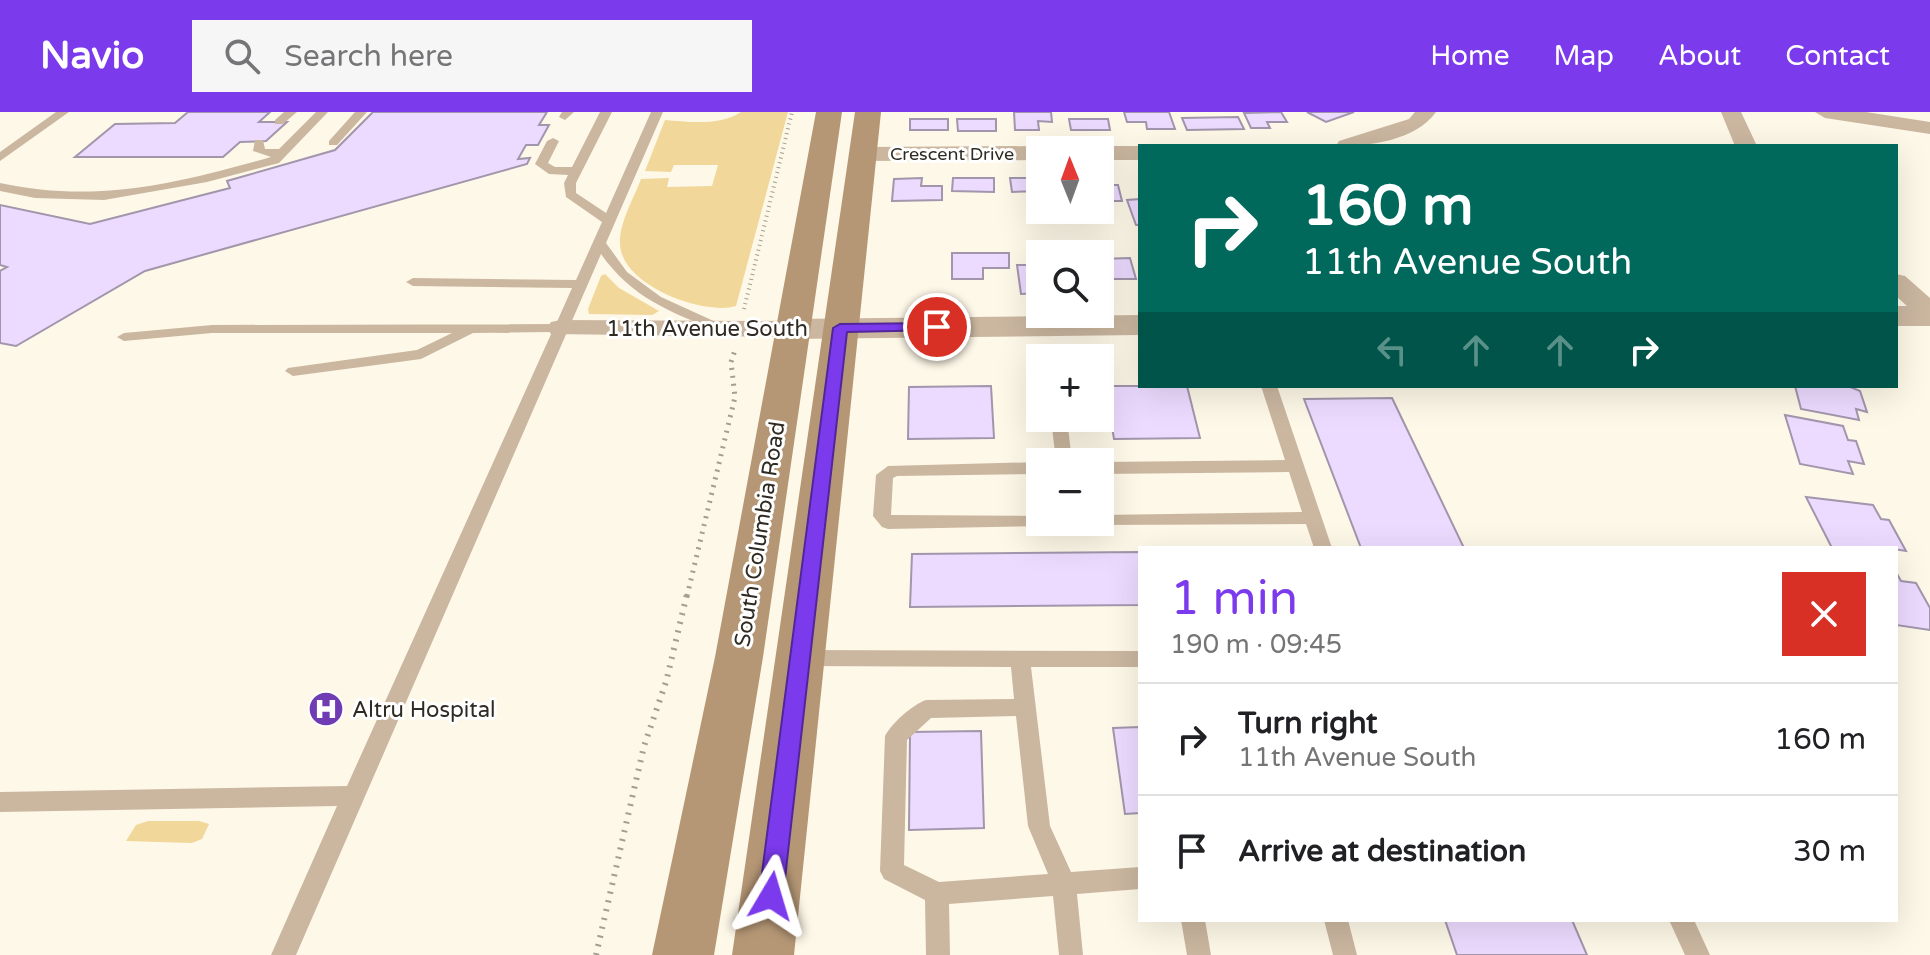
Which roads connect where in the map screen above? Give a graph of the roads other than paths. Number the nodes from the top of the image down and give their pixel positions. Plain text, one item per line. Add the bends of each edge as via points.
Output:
1 (63, 112) edge
2 (79, 112) edge
3 (291, 112) edge
4 (322, 112) edge
5 (361, 112) edge
6 (606, 112) edge
7 (657, 112) edge
8 (829, 112) edge
9 (1426, 112) edge
10 (1731, 112) edge
11 (1825, 112) edge
12 (1868, 115) edge
13 (279, 122) dead end
14 (1930, 128) edge
15 (866, 133) edge
16 (553, 141) dead end
17 (259, 142) dead end
18 (333, 143) dead end
19 (1353, 144) edge
20 (1745, 144) edge
21 (6, 150) edge
22 (1026, 151) edge
23 (282, 153) junction
24 (1114, 153) edge
25 (1138, 153) edge
26 (0, 157) edge
27 (576, 171) junction
28 (0, 187) edge
29 (609, 221) junction
30 (599, 243) junction
31 (413, 282) dead end
32 (581, 284) junction
33 (1898, 284) edge
34 (1930, 314) edge
35 (1898, 316) edge
36 (1138, 325) edge
37 (561, 328) junction
38 (722, 328) junction
39 (840, 328) junction
40 (470, 329) junction
41 (791, 329) junction
42 (124, 337) dead end
43 (293, 371) dead end
44 (1270, 388) edge
45 (1295, 466) junction
46 (1026, 468) edge
47 (1114, 468) edge
48 (1313, 518) junction
49 (1114, 521) edge
50 (1026, 522) edge
51 (1322, 546) edge
52 (801, 658) junction
53 (1020, 658) junction
54 (1138, 659) edge
55 (1026, 707) junction
56 (354, 796) junction
57 (0, 802) edge
58 (1138, 878) edge
59 (1064, 883) junction
60 (937, 894) junction
61 (1193, 922) edge
62 (1337, 922) edge
63 (1682, 922) edge
64 (283, 955) edge
65 (683, 955) edge
66 (763, 955) edge
67 (938, 955) edge
68 (1071, 955) edge
69 (1199, 955) edge
70 (1345, 955) edge
71 (1698, 955) edge

1 - 2 lane
1 - 21 lane
3 - 13 lane
4 - 23 lane
5 - 18 lane
6 - 27 lane
7 - 29 lane
8 - 41 main road, South Columbia Road
9 - 19 street via 1416,123
10 - 20 street
11 - 12 street
12 - 14 street
15 - 22 street, Crescent Drive
15 - 39 main road
16 - 27 lane via 541,164 553,171
17 - 23 lane via 257,149 263,152
21 - 26 lane
23 - 28 lane via 275,160 207,179 130,195 53,196
24 - 25 street
27 - 29 lane via 570,194
29 - 30 lane
30 - 32 lane
30 - 38 lane via 622,275 656,300
31 - 32 lane
32 - 37 lane
33 - 34 street
34 - 35 street
36 - 39 street, 11th Avenue South
37 - 38 street, 11th Avenue South
37 - 40 lane
37 - 56 lane
38 - 41 street, 11th Avenue South
39 - 41 street, 11th Avenue South
39 - 52 main road
40 - 42 lane via 212,329
40 - 43 lane via 421,354
41 - 65 main road, South Columbia Road via 739,657
44 - 45 lane
45 - 47 lane
45 - 48 lane
46 - 50 lane via 894,470 885,475 882,516 888,523
48 - 49 lane
48 - 51 lane
52 - 53 lane
52 - 66 main road
53 - 54 lane
53 - 55 lane
55 - 59 lane via 1039,826
55 - 60 lane via 926,709 896,736 892,871
56 - 57 lane
56 - 64 lane
58 - 59 lane
59 - 60 lane
59 - 68 lane
60 - 67 lane
61 - 69 lane
62 - 70 lane
63 - 71 lane

